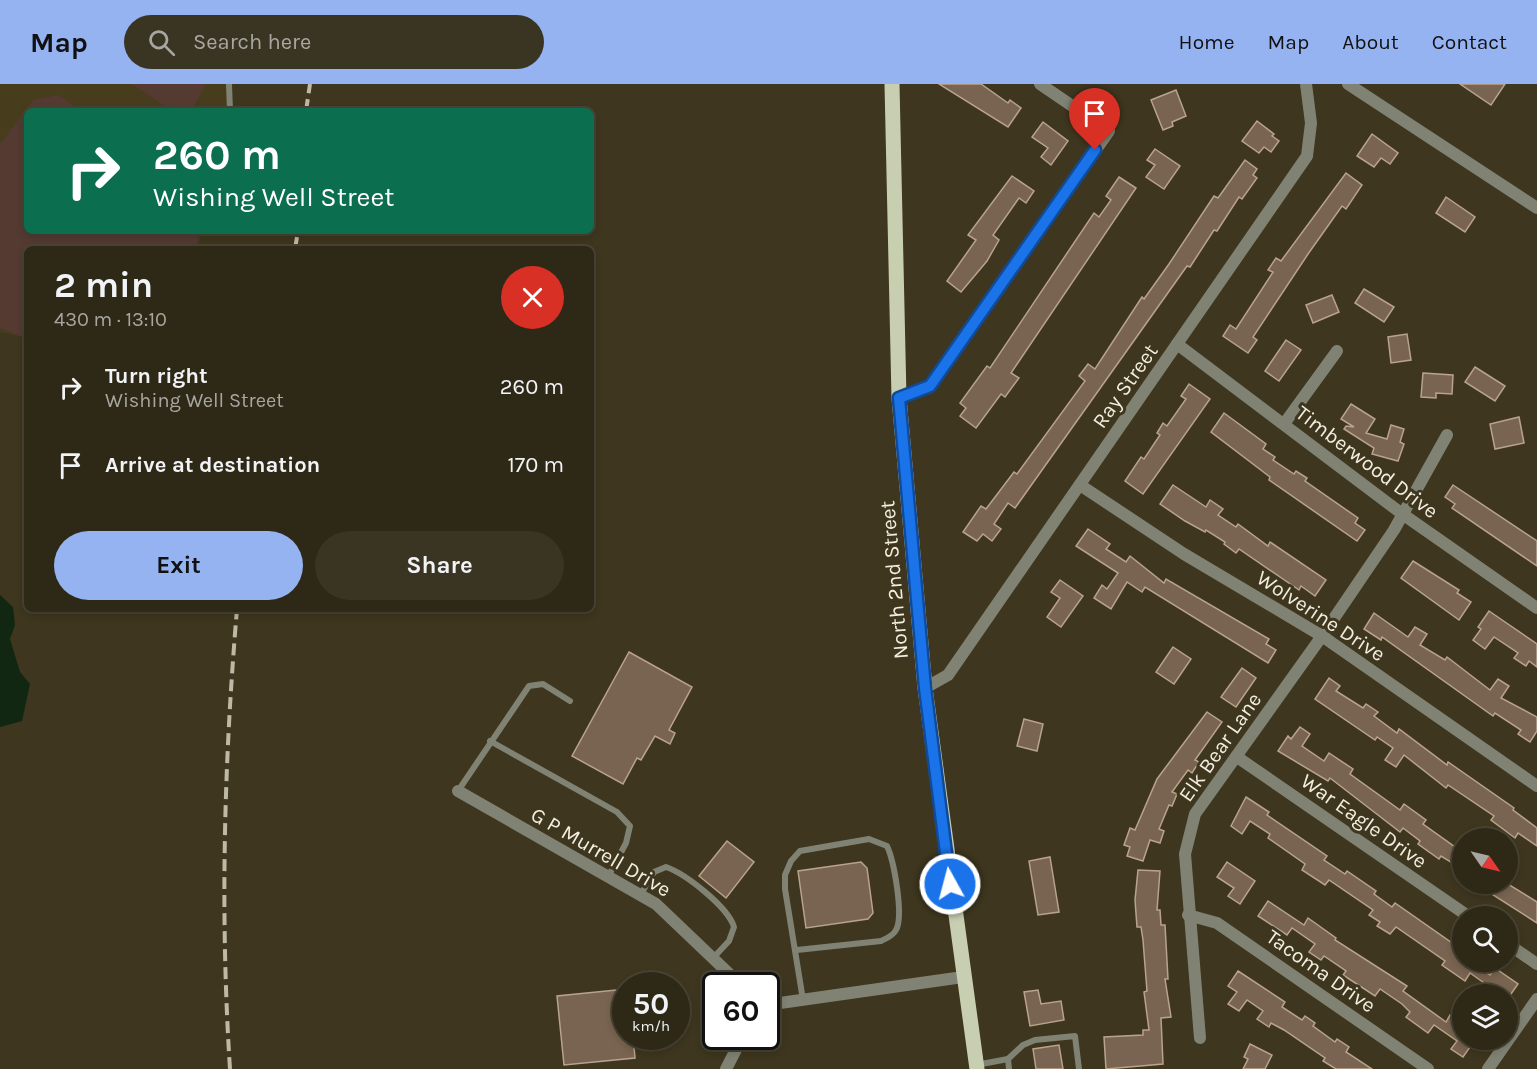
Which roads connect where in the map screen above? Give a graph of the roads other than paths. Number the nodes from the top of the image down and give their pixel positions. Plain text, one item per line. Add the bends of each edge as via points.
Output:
1 (229, 84) edge
2 (892, 84) edge
3 (1040, 84) edge
4 (1306, 84) edge
5 (1348, 84) edge
6 (230, 108) edge
7 (1537, 208) edge
8 (1177, 344) junction
9 (1337, 351) dead end
10 (899, 398) junction
11 (1284, 424) junction
12 (1447, 435) dead end
13 (1080, 485) junction
14 (1401, 513) junction
15 (1537, 608) edge
16 (1322, 636) junction
17 (925, 688) junction
18 (570, 701) dead end
19 (490, 741) junction
20 (1237, 757) junction
21 (1537, 786) edge
22 (458, 790) joint
23 (608, 877) junction
24 (641, 894) junction
25 (1453, 906) edge
26 (1188, 915) junction
27 (796, 950) junction
28 (1518, 951) edge
29 (714, 957) junction
30 (1537, 964) edge
31 (728, 972) edge
32 (963, 977) junction
33 (1537, 999) edge
34 (803, 1000) junction
35 (780, 1003) edge
36 (1200, 1038) dead end
37 (736, 1050) edge
38 (1008, 1059) junction
39 (976, 1067) edge
40 (726, 1069) edge
41 (1009, 1069) edge
42 (1079, 1069) edge
43 (1428, 1069) edge
44 (1488, 1069) edge

1 - 6 lane
2 - 10 main road, North 2nd Street
3 - 10 street via 1108,130 930,386
4 - 8 street, Ray Street via 1311,123 1307,156
5 - 7 street
8 - 11 street, Timberwood Drive
8 - 13 street, Ray Street
9 - 11 street
10 - 17 main road, North 2nd Street
11 - 14 street, Timberwood Drive
12 - 14 street, Elk Bear Lane
13 - 16 street, Wolverine Drive via 1184,554
13 - 17 street, Ray Street via 948,675
14 - 15 street, Timberwood Drive
14 - 16 street, Elk Bear Lane via 1394,530
16 - 20 street, Elk Bear Lane
16 - 21 street, Wolverine Drive
17 - 32 main road, North 2nd Street
18 - 19 lane via 543,684 529,686
19 - 22 lane
19 - 23 lane via 618,812 630,826 626,843
20 - 25 street, War Eagle Drive
20 - 26 street, Elk Bear Lane via 1195,814 1185,854
22 - 23 street, G P Murrell Drive
23 - 24 street, G P Murrell Drive
24 - 29 street, G P Murrell Drive
24 - 29 lane via 654,872 666,867 716,902 734,927 729,941
26 - 36 street, Elk Bear Lane
26 - 43 street, Tacoma Drive via 1217,923
27 - 27 lane via 881,941 891,936 899,919 887,846 869,839 800,851 790,861 785,889
27 - 34 lane
28 - 30 street
29 - 31 street, G P Murrell Drive
32 - 34 street
32 - 39 main road, North 2nd Street
33 - 44 street
34 - 35 street
37 - 40 street
38 - 39 lane
38 - 41 lane
38 - 42 lane via 1035,1040 1075,1036

